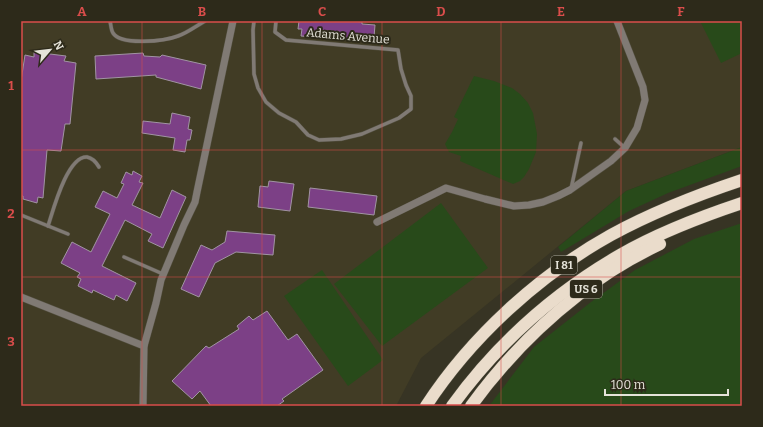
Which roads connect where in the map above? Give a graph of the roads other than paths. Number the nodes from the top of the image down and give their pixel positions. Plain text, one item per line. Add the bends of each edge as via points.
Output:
1 (110, 21) edge
2 (205, 21) edge
3 (233, 21) edge
4 (254, 21) edge
5 (276, 21) edge
6 (617, 21) edge
7 (615, 139) dead end
8 (581, 143) dead end
9 (625, 148) junction
10 (99, 167) dead end
11 (742, 180) edge
12 (570, 190) junction
13 (742, 203) edge
14 (730, 207) junction
15 (21, 215) edge
16 (377, 222) dead end
17 (48, 226) junction
18 (68, 234) dead end
19 (124, 257) dead end
20 (163, 274) junction
21 (21, 297) edge
22 (144, 346) junction
23 (142, 406) edge
24 (426, 406) edge
25 (452, 406) edge
26 (471, 406) edge

1 - 2 lane via 113,34 117,37 147,41 179,36
3 - 20 street via 197,192
4 - 5 lane, Adams Avenue via 254,74 258,88 266,102 296,122 308,135 319,140 341,139 362,134 399,118 410,108 410,96 398,50 286,40 275,32
6 - 9 street via 643,87 645,100 637,128
7 - 9 lane
8 - 12 lane
9 - 12 street
10 - 17 lane via 92,159 86,157 74,165 64,181
11 - 24 highway, I 81 via 638,221 559,268 488,329 452,370
12 - 16 street via 543,202 514,206 446,188
13 - 14 highway, I 81
14 - 25 highway, I 81 via 648,240 572,286 504,344
14 - 26 highway, US 6 via 625,263 578,295 514,354
15 - 17 lane
17 - 18 lane
19 - 20 lane
20 - 22 street
21 - 22 street
22 - 23 street

